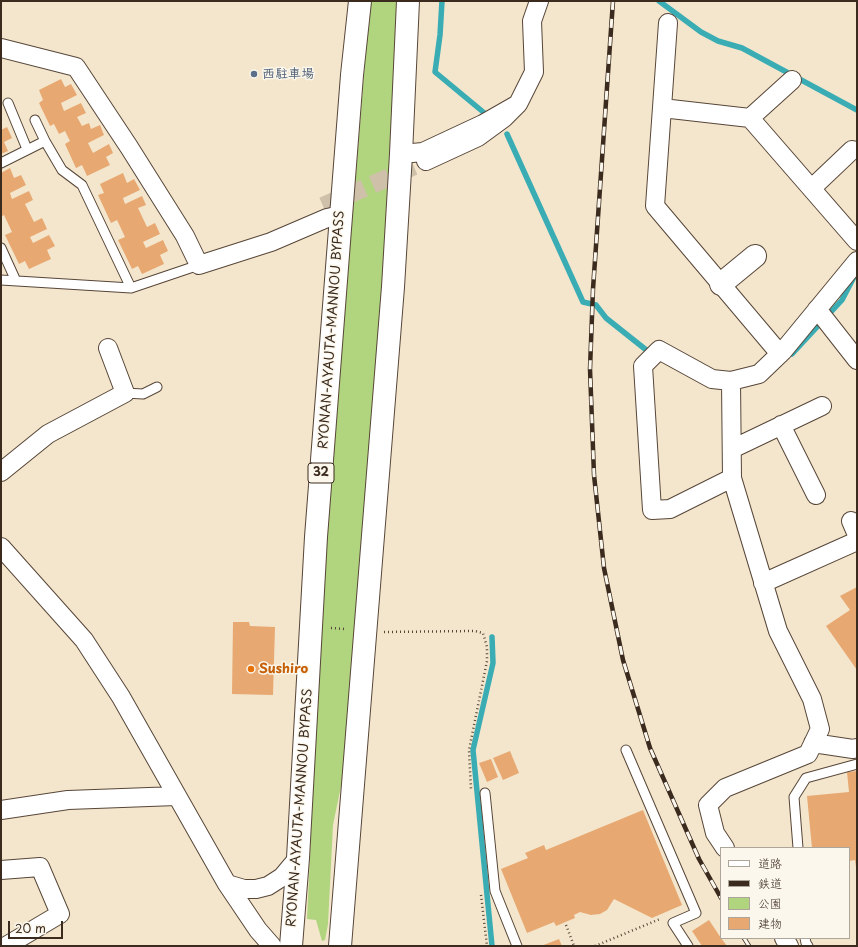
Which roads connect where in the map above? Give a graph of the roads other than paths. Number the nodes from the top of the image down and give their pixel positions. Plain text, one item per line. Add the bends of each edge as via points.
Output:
1 (360, 1) edge
2 (408, 1) edge
3 (539, 1) edge
4 (668, 23) dead end
5 (1, 48) edge
6 (792, 80) dead end
7 (8, 103) dead end
8 (518, 104) junction
9 (662, 108) junction
10 (750, 118) junction
11 (35, 120) dead end
12 (45, 141) junction
13 (27, 150) junction
14 (852, 150) dead end
15 (401, 154) junction
16 (426, 161) tunnel mouth
17 (1, 163) edge
18 (812, 188) junction
19 (332, 210) junction
20 (857, 241) edge
21 (1, 248) edge
22 (755, 256) dead end
23 (857, 261) edge
24 (199, 265) junction
25 (1, 280) edge
26 (16, 281) junction
27 (721, 284) junction
28 (131, 288) junction
29 (822, 316) junction
30 (108, 348) dead end
31 (780, 354) junction
32 (857, 360) edge
33 (732, 385) junction
34 (157, 387) dead end
35 (125, 393) junction
36 (822, 406) dead end
37 (781, 425) junction
38 (732, 449) junction
39 (1, 472) edge
40 (732, 478) junction
41 (816, 494) dead end
42 (857, 541) edge
43 (1, 547) edge
44 (763, 583) junction
45 (813, 743) junction
46 (857, 748) edge
47 (626, 750) dead end
48 (857, 764) edge
49 (485, 792) dead end
50 (176, 796) junction
51 (1, 810) edge
52 (724, 847) edge
53 (798, 847) edge
54 (298, 858) junction
55 (1, 870) edge
56 (227, 884) junction
57 (6, 946) edge
58 (272, 946) edge
59 (291, 946) edge
60 (340, 946) edge
61 (517, 946) edge
62 (688, 946) edge

1 - 19 main road, RYONAN-AYAUTA-MANNOU BYPASS / 32
2 - 15 main road
3 - 8 street via 532,21 534,72
4 - 9 street
5 - 24 street via 76,67 185,236
6 - 10 street
7 - 13 lane
8 - 15 street via 483,124 422,152
8 - 16 street via 478,137
9 - 10 street
9 - 27 street via 655,206
10 - 18 street
11 - 12 lane
12 - 13 lane
12 - 28 lane via 62,170 82,185
13 - 17 lane
14 - 18 street
15 - 60 main road via 373,545
18 - 20 street
19 - 24 street via 327,218 271,242
19 - 54 main road, RYONAN-AYAUTA-MANNOU BYPASS / 32
21 - 26 lane
22 - 27 main road
23 - 29 street
24 - 28 lane
25 - 26 lane
26 - 28 lane
27 - 31 street
29 - 31 street
29 - 32 street
30 - 35 street
31 - 33 street via 759,374
33 - 38 street
33 - 40 street via 712,379 659,350 643,366 652,510 670,509
34 - 35 lane via 143,394
35 - 39 street via 48,434
36 - 37 street
37 - 38 street
37 - 41 street
38 - 40 street
40 - 44 street
42 - 44 street
43 - 50 street via 84,640 121,697
44 - 45 street via 778,631 812,699 820,729
45 - 46 street
45 - 52 street via 808,754 725,788 708,805 715,833
47 - 62 lane via 696,913 673,923
48 - 53 lane via 806,778 794,797
49 - 61 lane via 495,891
50 - 51 street via 68,800
50 - 56 street
54 - 56 street via 282,877 268,886 244,889
54 - 59 main road, RYONAN-AYAUTA-MANNOU BYPASS / 32
55 - 57 street via 40,867 60,914
56 - 58 street

